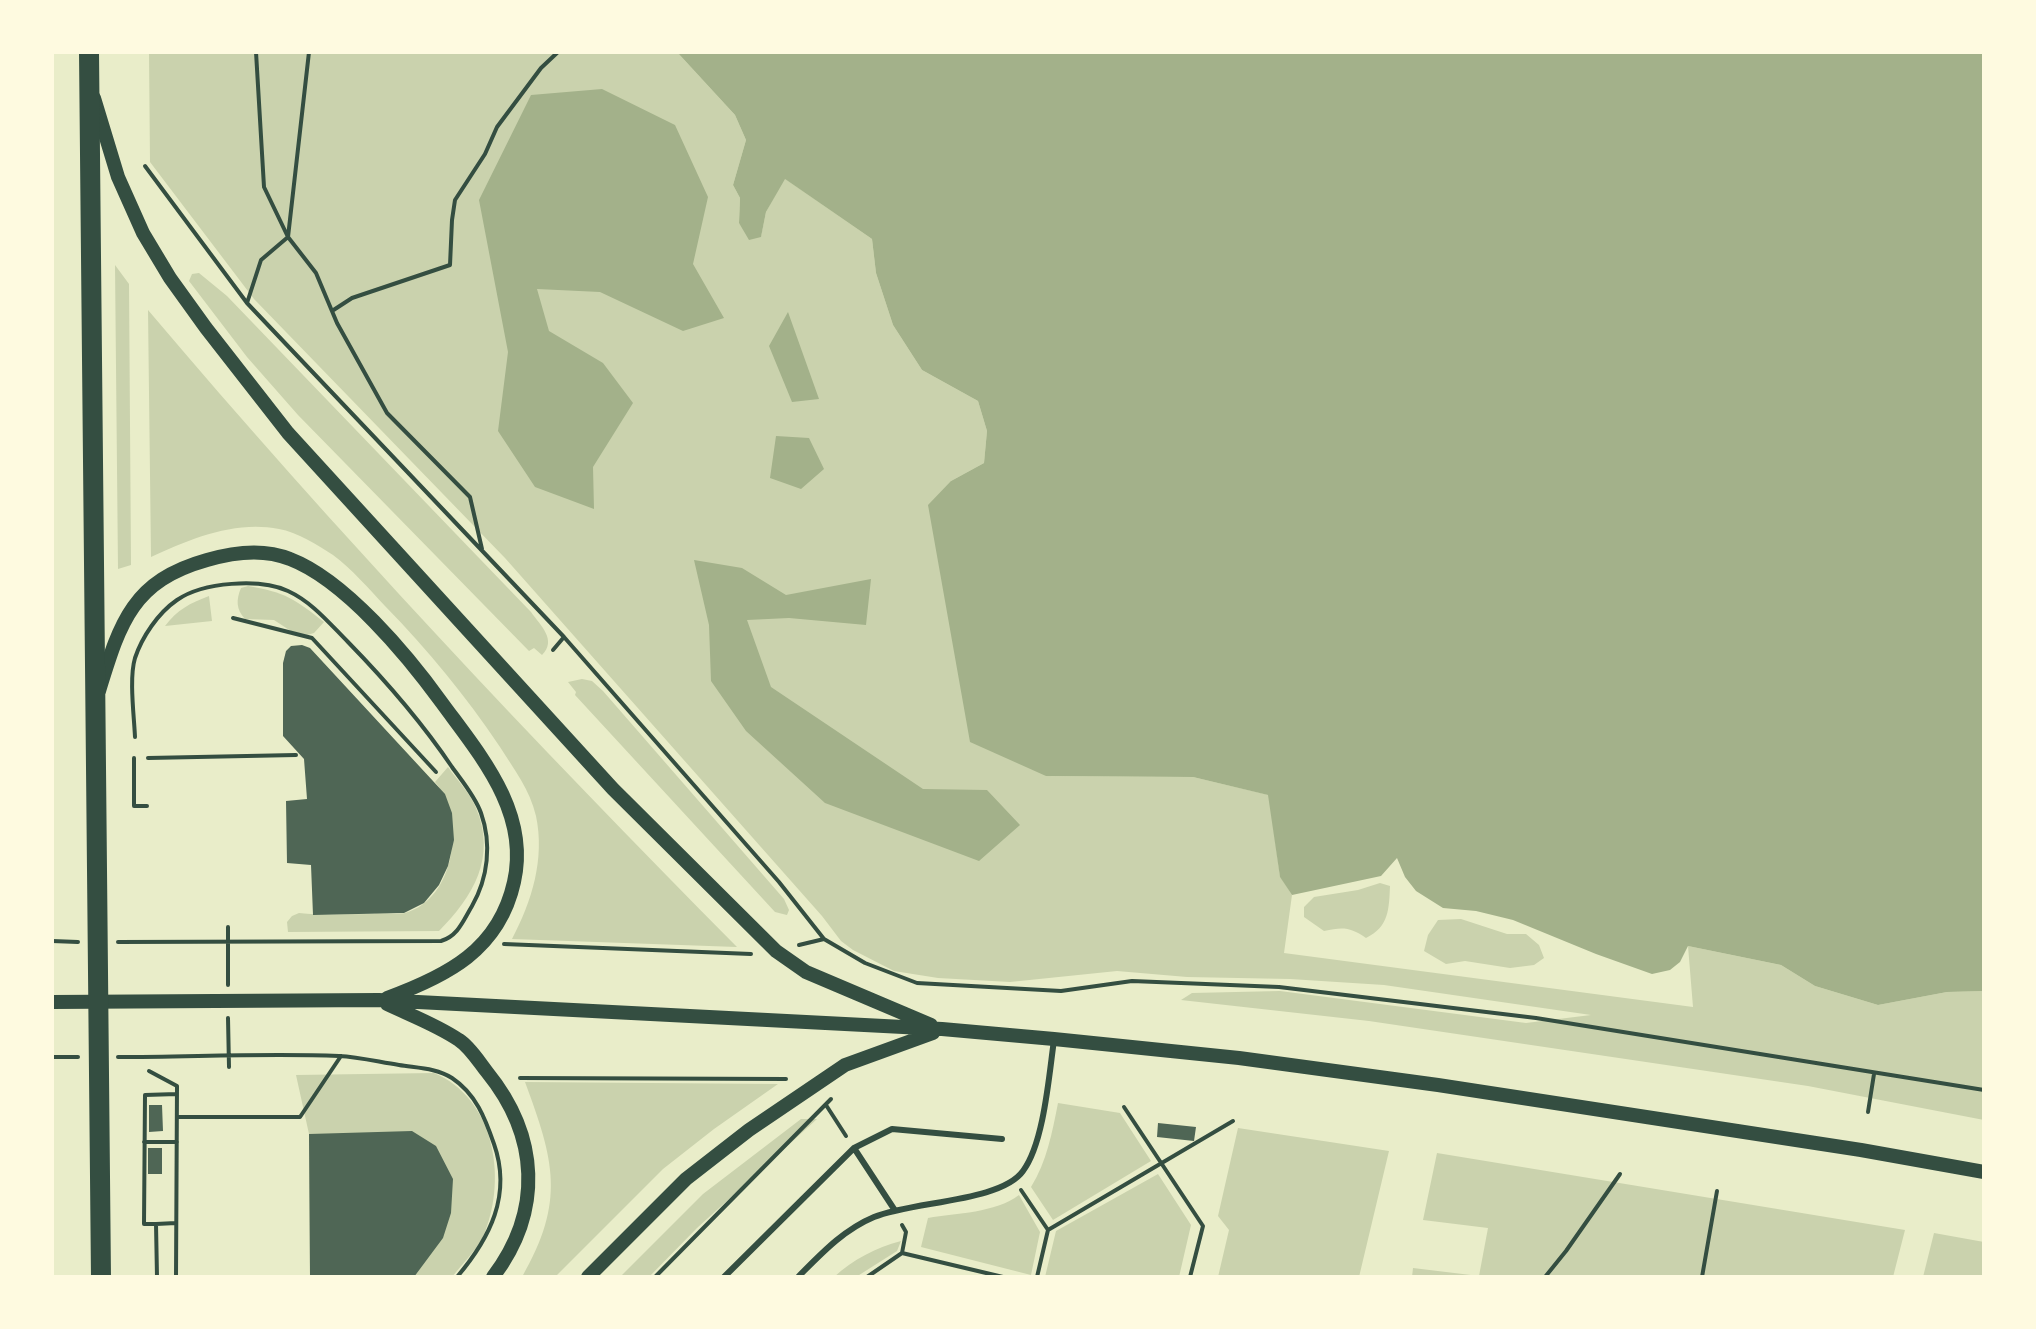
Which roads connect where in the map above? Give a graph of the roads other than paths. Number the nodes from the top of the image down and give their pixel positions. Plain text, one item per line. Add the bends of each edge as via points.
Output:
1 (89, 52) edge
2 (90, 82) junction
3 (95, 707) junction
4 (379, 1000) junction
5 (52, 1002) edge
6 (942, 1029) junction
7 (1054, 1039) junction
8 (1002, 1139) dead end
9 (854, 1148) junction
10 (1984, 1172) edge
11 (894, 1209) junction
12 (104, 1277) edge
13 (493, 1277) edge
14 (588, 1277) edge
15 (724, 1277) edge
16 (798, 1277) edge

1 - 2 highway
2 - 3 highway
2 - 6 street via 118,177 170,278 279,421 437,598 613,789 776,951 806,972
3 - 4 street via 115,641 145,590 191,564 233,553 288,558 312,569 408,658 502,789 514,820 515,881 486,939 460,965
3 - 12 highway
4 - 5 street
4 - 6 street
4 - 13 street via 461,1041 514,1113 524,1141 528,1206
6 - 7 street
6 - 14 street via 845,1065 809,1088 686,1179
7 - 10 street via 1438,1085
7 - 11 lane via 1034,1149 1015,1181 994,1190
8 - 9 lane via 892,1129
9 - 11 lane
9 - 15 lane
11 - 16 lane via 851,1227

